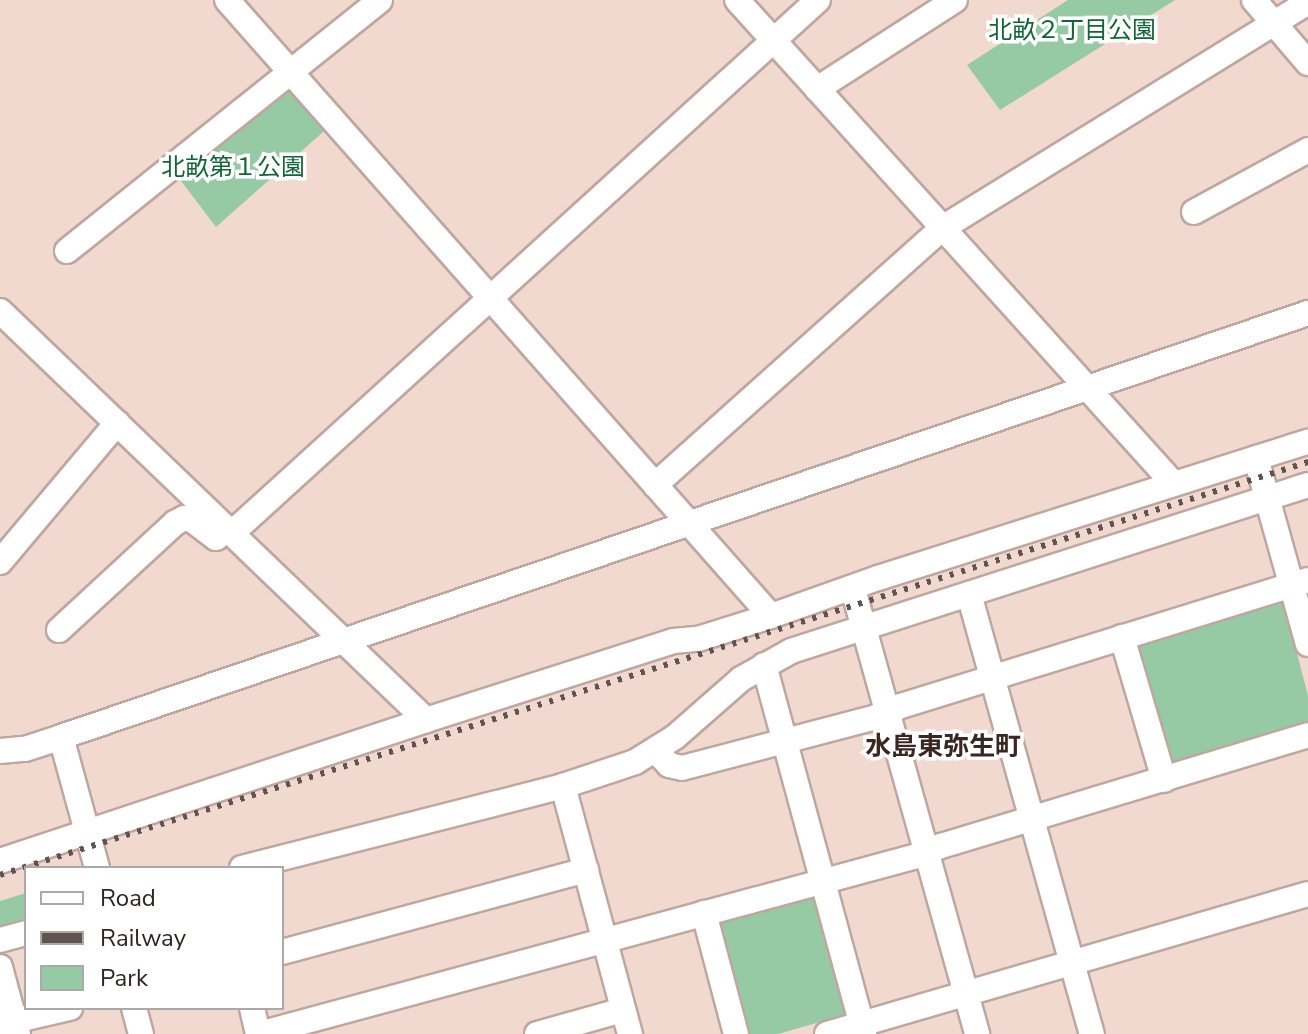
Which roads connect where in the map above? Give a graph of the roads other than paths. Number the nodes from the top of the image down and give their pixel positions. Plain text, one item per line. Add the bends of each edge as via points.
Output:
1 (227, 0) edge
2 (380, 0) edge
3 (737, 0) edge
4 (818, 0) edge
5 (955, 0) edge
6 (1254, 0) edge
7 (1308, 2) edge
8 (1274, 24) junction
9 (773, 41) junction
10 (1308, 63) edge
11 (293, 71) junction
12 (817, 89) junction
13 (1308, 150) edge
14 (1194, 212) dead end
15 (944, 227) junction
16 (67, 251) dead end
17 (492, 299) junction
18 (0, 311) edge
19 (1308, 313) edge
20 (1091, 387) junction
21 (117, 423) junction
22 (1308, 442) edge
23 (1256, 458) junction
24 (1174, 484) junction
25 (655, 485) junction
26 (1308, 485) edge
27 (1268, 498) junction
28 (689, 526) junction
29 (230, 531) junction
30 (0, 562) edge
31 (1300, 582) edge
32 (853, 589) junction
33 (969, 594) junction
34 (771, 616) junction
35 (864, 626) junction
36 (59, 630) dead end
37 (1122, 637) junction
38 (344, 640) junction
39 (1308, 644) edge
40 (764, 665) junction
41 (994, 678) junction
42 (889, 711) junction
43 (426, 720) junction
44 (1308, 735) edge
45 (61, 737) junction
46 (786, 740) junction
47 (3, 746) edge
48 (656, 751) junction
49 (1164, 780) junction
50 (563, 786) junction
51 (1032, 818) junction
52 (89, 832) junction
53 (928, 851) junction
54 (0, 861) edge
55 (97, 866) edge
56 (250, 866) edge
57 (586, 870) junction
58 (823, 881) junction
59 (1308, 894) edge
60 (704, 913) junction
61 (24, 934) edge
62 (0, 940) edge
63 (604, 940) junction
64 (284, 951) edge
65 (1073, 964) junction
66 (0, 967) edge
67 (966, 996) junction
68 (63, 1010) edge
69 (135, 1010) edge
70 (253, 1010) edge
71 (623, 1010) junction
72 (11, 1026) edge
73 (863, 1029) edge
74 (141, 1034) edge
75 (259, 1034) edge
76 (537, 1034) edge
77 (630, 1034) edge
78 (736, 1034) edge
79 (827, 1034) edge
80 (977, 1034) edge
81 (1092, 1034) edge

1 - 11 street
2 - 11 street
3 - 9 street
4 - 9 street
5 - 12 street
6 - 8 street
7 - 8 street
8 - 10 street
8 - 15 street
9 - 12 street
9 - 17 street
11 - 16 street
11 - 17 street
12 - 15 street
13 - 14 street
15 - 20 street
15 - 25 street
17 - 25 street
17 - 29 street
18 - 21 street
19 - 20 street
20 - 24 street
20 - 28 street
21 - 29 street
21 - 30 street
22 - 23 street
23 - 24 street
23 - 27 street
24 - 32 street
25 - 28 street
26 - 27 street
27 - 31 street
27 - 33 street
28 - 34 street
28 - 38 street
29 - 36 street via 216,538 192,520 175,523
29 - 38 street
31 - 37 street
31 - 39 street
32 - 34 street
32 - 35 street
33 - 35 street
33 - 41 street
34 - 43 street via 698,639 673,641
35 - 40 street
35 - 42 street
37 - 41 street
37 - 49 street
38 - 43 street
38 - 45 street
40 - 46 street
40 - 48 street
41 - 42 street
41 - 51 street
42 - 46 street
42 - 53 street
43 - 52 street
44 - 49 street
45 - 47 street via 25,749
45 - 52 street
46 - 48 street via 682,768 669,765
46 - 58 street
48 - 50 street
49 - 51 street
50 - 56 street
50 - 57 street
51 - 53 street
51 - 65 street
52 - 54 street
52 - 55 street
53 - 58 street
53 - 67 street
57 - 63 street
57 - 64 street
58 - 60 street
58 - 73 street
59 - 65 street
60 - 63 street
60 - 78 street
61 - 62 street
63 - 71 street
63 - 75 street
65 - 67 street
65 - 81 street
66 - 72 street
67 - 73 street
67 - 80 street
68 - 72 street
69 - 74 street
70 - 75 street
71 - 76 street
71 - 77 street
73 - 79 street

